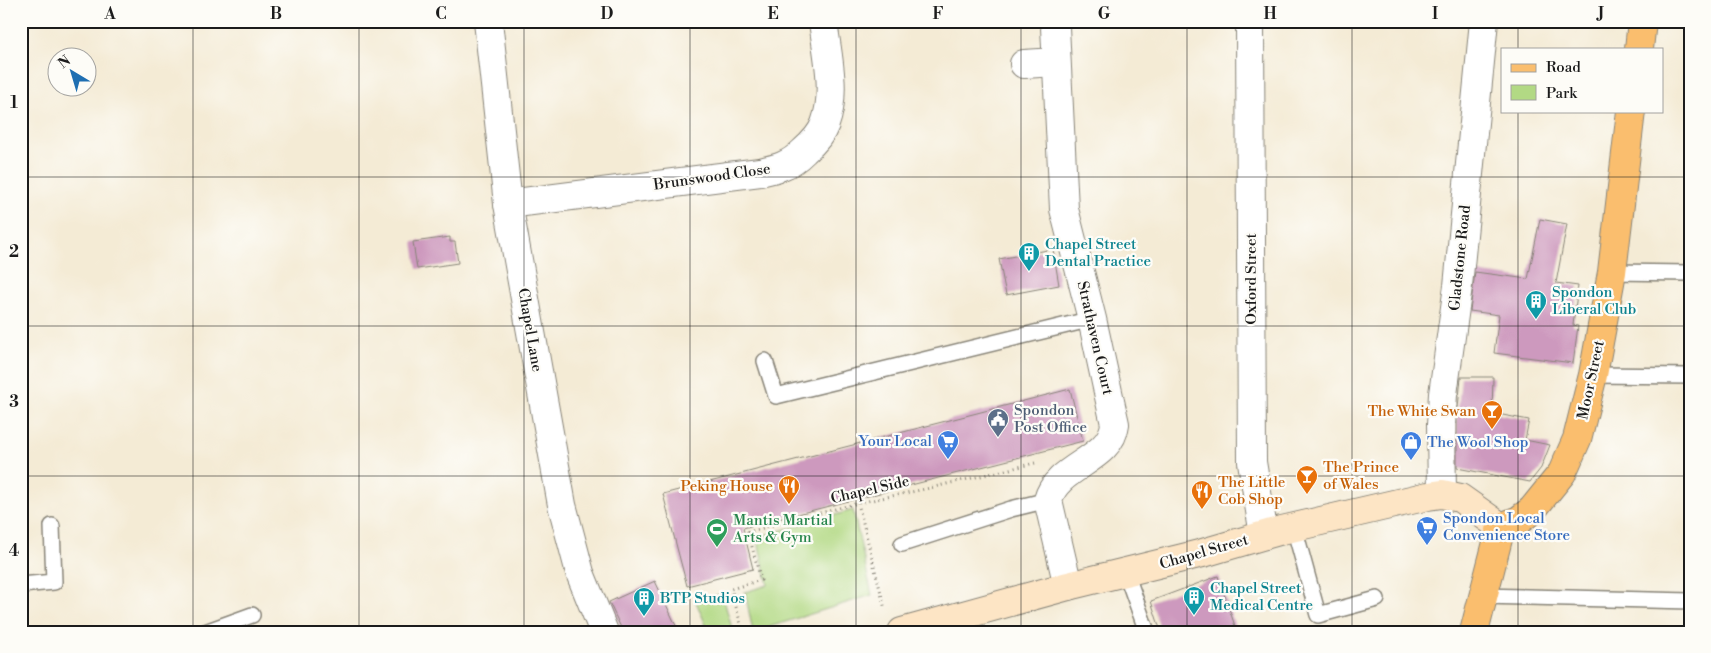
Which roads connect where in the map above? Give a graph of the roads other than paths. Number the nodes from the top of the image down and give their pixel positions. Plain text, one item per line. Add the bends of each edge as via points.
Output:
1 (488, 21) edge
2 (823, 21) edge
3 (1250, 21) edge
4 (1484, 21) edge
5 (1642, 21) edge
6 (1055, 27) dead end
7 (1639, 48) edge
8 (1056, 62) junction
9 (1024, 64) dead end
10 (1631, 112) edge
11 (508, 204) junction
12 (1612, 272) junction
13 (1690, 273) edge
14 (1092, 319) junction
15 (765, 361) dead end
16 (1593, 375) junction
17 (1690, 376) edge
18 (1442, 494) junction
19 (1048, 500) junction
20 (52, 526) dead end
21 (1294, 527) junction
22 (1501, 527) junction
23 (1264, 535) junction
24 (902, 544) dead end
25 (1126, 573) junction
26 (21, 585) edge
27 (1068, 586) junction
28 (1483, 596) junction
29 (1377, 599) dead end
30 (1690, 601) edge
31 (252, 615) dead end
32 (894, 622) edge
33 (205, 632) edge
34 (604, 632) edge
35 (1147, 632) edge
36 (1474, 632) edge

1 - 11 street, Chapel Lane
2 - 11 street, Brunswood Close via 830,76 827,115 820,134 797,158 760,172
3 - 23 street, Oxford Street via 1252,462
4 - 18 street, Gladstone Road via 1458,286 1443,394
5 - 7 main road
6 - 8 street, Strathaven Court
8 - 9 street
8 - 14 street, Strathaven Court via 1064,209
10 - 12 main road, Moor Street
11 - 34 street, Chapel Lane via 562,505 580,573
12 - 13 lane
12 - 16 main road, Moor Street
14 - 15 lane via 776,396
14 - 19 street, Strathaven Court via 1115,424 1114,432 1108,442 1055,486
16 - 17 lane
16 - 22 main road, Moor Street via 1577,439 1562,472 1532,510
18 - 21 street, Chapel Street
18 - 22 street via 1460,498
19 - 24 lane
19 - 27 street
20 - 26 lane via 54,582
21 - 23 street, Chapel Street
21 - 29 lane via 1318,615
22 - 28 main road
23 - 25 street, Chapel Street
25 - 27 street, Chapel Street
25 - 35 lane
27 - 32 street, Chapel Street
28 - 30 lane
28 - 36 main road
31 - 33 lane

